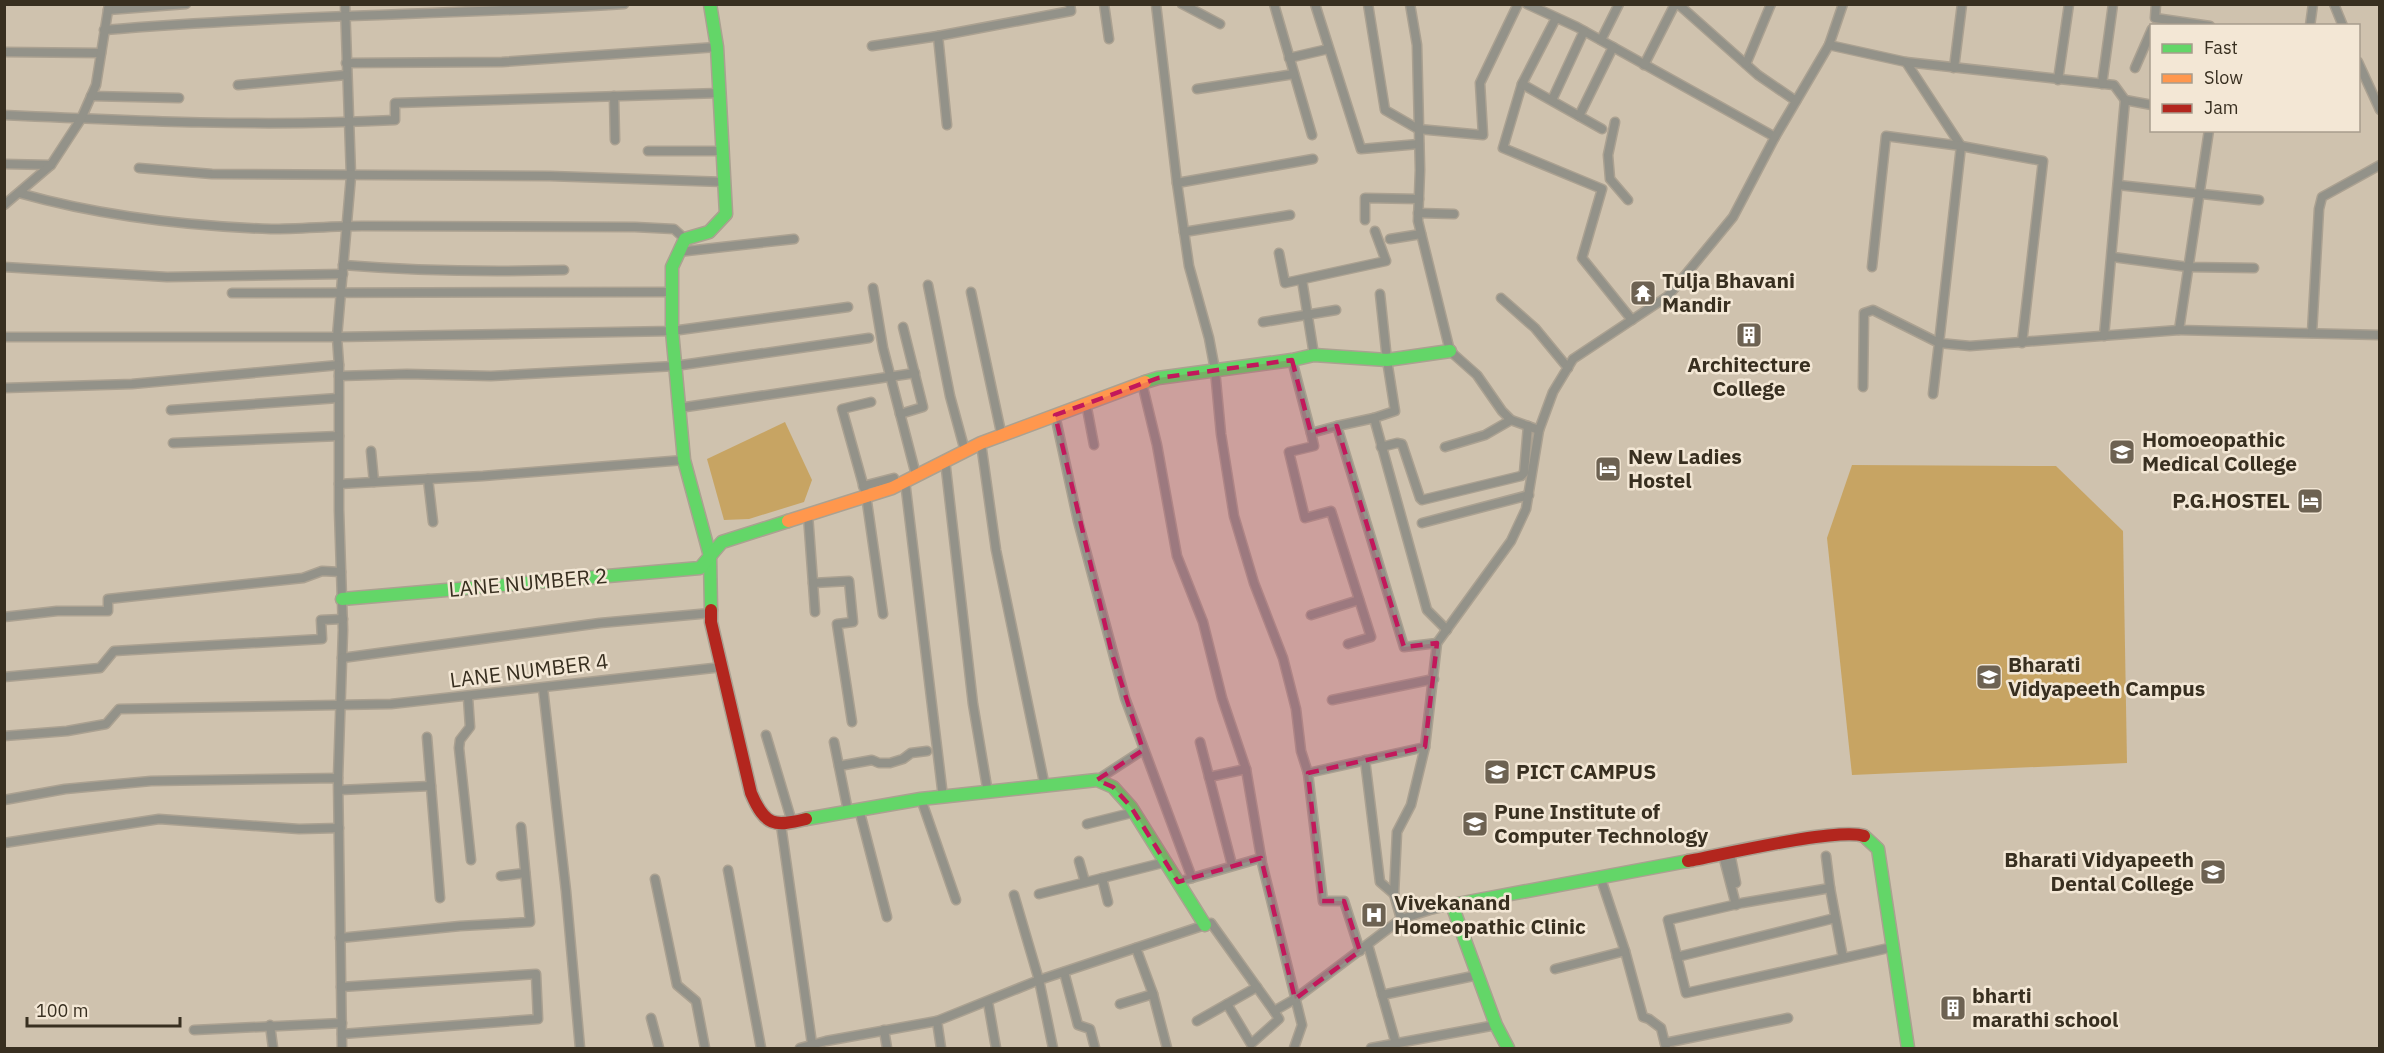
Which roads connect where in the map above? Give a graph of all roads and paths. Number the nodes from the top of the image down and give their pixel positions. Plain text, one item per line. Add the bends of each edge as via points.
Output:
1 (186, 4) edge
2 (345, 4) edge
3 (426, 4) edge
4 (624, 4) edge
5 (710, 4) edge
6 (1070, 4) edge
7 (1104, 4) edge
8 (1156, 4) edge
9 (1182, 4) edge
10 (1274, 4) edge
11 (1315, 4) edge
12 (1368, 4) edge
13 (1410, 4) edge
14 (1518, 4) edge
15 (1527, 4) edge
16 (1619, 4) edge
17 (1677, 4) edge
18 (1771, 4) edge
19 (1843, 4) edge
20 (1962, 4) edge
21 (2069, 4) edge
22 (2113, 4) edge
23 (2156, 4) edge
24 (2313, 4) edge
25 (2334, 4) edge
26 (108, 7) edge
27 (427, 15) junction
28 (345, 18) junction
29 (1556, 18) junction
30 (1220, 24) dead end
31 (2153, 24) edge
32 (2310, 24) edge
33 (2342, 24) edge
34 (104, 30) junction
35 (1584, 31) junction
36 (2150, 31) edge
37 (938, 36) junction
38 (1109, 39) dead end
39 (1601, 40) junction
40 (1828, 45) junction
41 (872, 46) dead end
42 (717, 47) junction
43 (1613, 47) junction
44 (1328, 49) junction
45 (4, 52) edge
46 (101, 53) junction
47 (1289, 58) junction
48 (1905, 62) junction
49 (346, 63) junction
50 (1746, 64) junction
51 (1644, 65) junction
52 (2360, 67) edge
53 (1954, 68) junction
54 (2135, 68) dead end
55 (1294, 74) junction
56 (346, 75) junction
57 (2058, 80) junction
58 (1522, 84) junction
59 (2102, 84) junction
60 (238, 85) dead end
61 (1197, 89) dead end
62 (720, 93) junction
63 (92, 96) junction
64 (614, 96) junction
65 (179, 98) dead end
66 (1552, 100) junction
67 (2125, 100) junction
68 (1796, 101) junction
69 (2150, 105) edge
70 (2379, 110) edge
71 (4, 115) edge
72 (1579, 116) junction
73 (81, 119) junction
74 (348, 122) junction
75 (1615, 122) dead end
76 (947, 125) dead end
77 (1418, 129) junction
78 (1602, 129) dead end
79 (2209, 132) edge
80 (1312, 135) dead end
81 (1775, 137) junction
82 (615, 140) dead end
83 (1419, 144) junction
84 (1961, 146) junction
85 (648, 151) dead end
86 (723, 151) junction
87 (1313, 159) dead end
88 (4, 164) edge
89 (51, 165) junction
90 (2379, 165) edge
91 (139, 168) dead end
92 (351, 176) junction
93 (725, 182) junction
94 (1177, 183) junction
95 (2118, 185) junction
96 (19, 194) junction
97 (2199, 195) junction
98 (1419, 199) junction
99 (1628, 200) dead end
100 (2259, 200) dead end
101 (4, 205) edge
102 (1418, 213) junction
103 (1454, 214) dead end
104 (1290, 215) dead end
105 (1365, 220) dead end
106 (346, 226) junction
107 (1375, 231) dead end
108 (1184, 232) junction
109 (1421, 234) junction
110 (685, 239) junction
111 (794, 239) dead end
112 (1390, 239) dead end
113 (678, 252) junction
114 (1279, 253) dead end
115 (2112, 257) junction
116 (4, 267) edge
117 (1872, 267) dead end
118 (2188, 267) junction
119 (2254, 268) dead end
120 (343, 270) junction
121 (564, 270) dead end
122 (1302, 280) junction
123 (928, 285) dead end
124 (873, 288) dead end
125 (671, 292) junction
126 (971, 292) dead end
127 (232, 293) dead end
128 (341, 294) junction
129 (1380, 294) dead end
130 (1501, 298) dead end
131 (848, 307) dead end
132 (1336, 310) dead end
133 (1308, 316) junction
134 (1632, 320) junction
135 (1263, 322) dead end
136 (903, 327) dead end
137 (2179, 330) junction
138 (672, 332) junction
139 (2312, 333) junction
140 (2379, 335) edge
141 (2104, 336) junction
142 (4, 337) edge
143 (337, 337) junction
144 (869, 338) dead end
145 (1939, 343) junction
146 (2022, 343) junction
147 (1450, 351) junction
148 (1314, 355) junction
149 (1292, 360) junction
150 (1387, 360) junction
151 (339, 365) junction
152 (675, 366) junction
153 (1568, 368) junction
154 (1215, 370) junction
155 (915, 373) junction
156 (339, 375) junction
157 (890, 377) junction
158 (1142, 383) junction
159 (1863, 387) dead end
160 (4, 388) edge
161 (1933, 394) dead end
162 (338, 398) junction
163 (871, 402) dead end
164 (1086, 403) junction
165 (679, 408) junction
166 (171, 410) dead end
167 (900, 414) junction
168 (1054, 415) junction
169 (1374, 418) junction
170 (1511, 420) junction
171 (1337, 426) junction
172 (1528, 426) junction
173 (1539, 430) junction
174 (1311, 433) junction
175 (339, 436) junction
176 (1002, 437) junction
177 (173, 443) dead end
178 (981, 443) junction
179 (1094, 445) dead end
180 (1381, 447) junction
181 (1445, 447) dead end
182 (371, 451) dead end
183 (965, 451) junction
184 (684, 460) junction
185 (945, 460) junction
186 (905, 478) junction
187 (428, 479) junction
188 (374, 482) junction
189 (339, 484) junction
190 (865, 490) junction
191 (1529, 495) junction
192 (808, 515) junction
193 (433, 522) dead end
194 (1422, 523) dead end
195 (710, 556) junction
196 (341, 572) junction
197 (813, 583) junction
198 (342, 599) junction
199 (1359, 600) junction
200 (815, 612) dead end
201 (711, 613) junction
202 (883, 614) dead end
203 (1311, 615) dead end
204 (4, 617) edge
205 (343, 619) junction
206 (1447, 630) junction
207 (1348, 644) dead end
208 (1437, 644) junction
209 (342, 658) junction
210 (722, 668) junction
211 (4, 677) edge
212 (1434, 679) junction
213 (543, 688) junction
214 (468, 697) junction
215 (1332, 700) dead end
216 (341, 704) junction
217 (852, 722) dead end
218 (766, 735) dead end
219 (4, 736) edge
220 (427, 737) dead end
221 (834, 742) dead end
222 (1200, 742) dead end
223 (1425, 747) junction
224 (1143, 750) junction
225 (927, 751) dead end
226 (1365, 760) junction
227 (839, 766) junction
228 (1246, 769) junction
229 (1308, 773) junction
230 (1209, 777) junction
231 (338, 778) junction
232 (1097, 780) junction
233 (431, 786) junction
234 (1044, 787) junction
235 (339, 790) junction
236 (988, 793) junction
237 (943, 797) junction
238 (921, 799) junction
239 (4, 800) edge
240 (853, 810) junction
241 (1135, 812) junction
242 (787, 823) junction
243 (1087, 824) dead end
244 (521, 827) dead end
245 (339, 828) junction
246 (4, 843) edge
247 (1726, 854) junction
248 (1826, 856) dead end
249 (1261, 858) junction
250 (471, 860) dead end
251 (1079, 861) dead end
252 (1166, 862) junction
253 (1232, 865) junction
254 (728, 870) dead end
255 (525, 873) junction
256 (501, 876) dead end
257 (1102, 878) junction
258 (1192, 878) junction
259 (655, 879) dead end
260 (1601, 879) junction
261 (1085, 882) junction
262 (1178, 882) junction
263 (1830, 888) junction
264 (1039, 894) dead end
265 (1394, 894) junction
266 (1014, 895) dead end
267 (440, 898) dead end
268 (956, 900) dead end
269 (1108, 902) dead end
270 (1739, 904) junction
271 (1452, 905) junction
272 (886, 917) dead end
273 (1835, 918) junction
274 (1401, 920) junction
275 (1205, 925) junction
276 (340, 938) junction
277 (1368, 945) junction
278 (1136, 948) junction
279 (1893, 948) junction
280 (1360, 951) junction
281 (1625, 951) junction
282 (1677, 957) junction
283 (1844, 958) junction
284 (1555, 969) dead end
285 (1064, 972) junction
286 (1478, 975) junction
287 (1039, 980) junction
288 (341, 987) junction
289 (1257, 987) junction
290 (1153, 994) junction
291 (1382, 995) junction
292 (1295, 999) junction
293 (988, 1002) junction
294 (1120, 1004) dead end
295 (1227, 1004) junction
296 (1274, 1011) junction
297 (651, 1018) dead end
298 (1788, 1018) dead end
299 (937, 1021) junction
300 (1197, 1021) dead end
301 (342, 1023) junction
302 (270, 1025) junction
303 (1496, 1025) junction
304 (194, 1030) dead end
305 (884, 1030) junction
306 (342, 1034) junction
307 (812, 1044) junction
308 (1396, 1044) junction
309 (826, 1045) edge
310 (1247, 1046) edge
311 (1665, 1046) edge
312 (273, 1048) edge
313 (342, 1048) edge
314 (580, 1048) edge
315 (659, 1048) edge
316 (705, 1048) edge
317 (761, 1048) edge
318 (800, 1048) edge
319 (887, 1048) edge
320 (942, 1048) edge
321 (996, 1048) edge
322 (1053, 1048) edge
323 (1095, 1048) edge
324 (1167, 1048) edge
325 (1294, 1048) edge
326 (1371, 1048) edge
327 (1508, 1048) edge
328 (1908, 1048) edge

1 - 26 street
2 - 28 street
3 - 27 street
4 - 27 street
5 - 42 street
6 - 37 street via 1071,11
7 - 38 street
8 - 94 street
9 - 30 street
10 - 47 street
11 - 44 street
12 - 77 street via 1385,110
13 - 77 street via 1417,45
14 - 77 street via 1480,83 1483,135
15 - 29 street
16 - 39 street
17 - 50 street
17 - 51 street
18 - 50 street
19 - 40 street
20 - 53 street
21 - 57 street
22 - 59 street
23 - 31 street
24 - 32 street
25 - 33 street
26 - 34 street
27 - 28 street
28 - 34 street via 248,19
28 - 49 street
29 - 35 street
29 - 58 street
34 - 46 street
35 - 39 street
35 - 66 street
36 - 54 street
37 - 41 street
37 - 76 street
39 - 43 street
40 - 48 street
40 - 68 street
42 - 49 street via 502,62
42 - 62 street
43 - 51 street
43 - 72 street
44 - 47 street
44 - 83 street via 1361,149
45 - 46 street
46 - 63 street
47 - 55 street
48 - 53 street
48 - 84 street
49 - 56 street
50 - 68 street
51 - 81 street
52 - 70 street
53 - 57 street
55 - 61 street
55 - 80 street
56 - 60 street
56 - 74 street
57 - 59 street
58 - 66 street
58 - 134 street via 1503,148 1602,189 1582,258
59 - 67 street via 2114,85
62 - 64 street
62 - 86 street
63 - 65 street
63 - 73 street
64 - 74 street via 395,103 395,120
64 - 82 street
66 - 72 street
67 - 69 street
67 - 95 street
68 - 81 street
71 - 73 street
72 - 78 street
73 - 74 street
73 - 89 street
74 - 92 street
75 - 99 street via 1608,155 1610,179
77 - 83 street
79 - 97 street
81 - 134 street via 1733,217 1668,296
83 - 98 street
84 - 117 street via 1886,136
84 - 145 street
84 - 146 street via 2043,161
85 - 86 street
86 - 93 street
87 - 94 street
88 - 89 street
89 - 96 street
90 - 139 street via 2322,197
91 - 92 street via 212,174
92 - 93 street via 550,176
92 - 106 street
93 - 110 street via 726,214 709,232
94 - 108 street
95 - 97 street
95 - 115 street
96 - 101 street
96 - 106 street via 121,216 185,223 273,229
97 - 100 street
97 - 118 street
98 - 102 street
98 - 105 street via 1365,198
102 - 103 street
102 - 109 street
104 - 108 street
106 - 110 street via 635,227 675,229
106 - 120 street
107 - 122 street via 1386,261
108 - 154 street
109 - 112 street
109 - 147 street
110 - 113 street
111 - 113 street
113 - 125 street via 672,267
114 - 122 street via 1285,284
115 - 118 street
115 - 141 street
116 - 120 street via 167,277
118 - 119 street
118 - 137 street
120 - 121 street
120 - 128 street
122 - 133 street
123 - 183 street
124 - 157 street
125 - 128 street
125 - 138 street
126 - 176 street
127 - 128 street
128 - 143 street
129 - 150 street
130 - 153 street via 1536,327
131 - 138 street
132 - 133 street
133 - 135 street
133 - 148 street
134 - 153 street via 1573,359
136 - 155 street
137 - 139 street
137 - 141 street
138 - 143 street
138 - 152 street
139 - 140 street
141 - 146 street
142 - 143 street
143 - 151 street
144 - 152 street
145 - 146 street
145 - 159 street via 1873,310 1864,313
145 - 161 street
147 - 150 street, LANE NUMBER 2
147 - 170 street via 1477,375
148 - 149 street, LANE NUMBER 2
148 - 150 street, LANE NUMBER 2
149 - 154 street, LANE NUMBER 2
149 - 174 street
150 - 169 street via 1395,411
151 - 156 street
151 - 160 street via 132,384
152 - 156 street via 491,375
152 - 165 street
153 - 173 street via 1553,392
154 - 158 street, LANE NUMBER 2
154 - 229 street via 1234,516 1283,658 1296,709 1300,751
155 - 157 street
155 - 167 street via 923,408
156 - 162 street
157 - 165 street
157 - 167 street
158 - 164 street, LANE NUMBER 2
158 - 228 street via 1177,556 1203,621 1222,698
162 - 166 street
162 - 175 street
163 - 190 street via 842,409
164 - 168 street, LANE NUMBER 2
164 - 179 street
165 - 184 street
167 - 186 street
168 - 176 street, LANE NUMBER 2
168 - 224 street via 1112,654
169 - 171 street
169 - 180 street
170 - 172 street
170 - 181 street via 1485,435
171 - 174 street
171 - 208 street via 1404,646
172 - 173 street
172 - 180 street via 1521,476 1422,500 1402,444
173 - 191 street
174 - 199 street via 1314,446 1289,452 1305,518 1331,512
175 - 177 street
175 - 189 street
176 - 178 street, LANE NUMBER 2
178 - 183 street, LANE NUMBER 2
178 - 234 street via 996,550
180 - 206 street via 1427,610
182 - 188 street
183 - 185 street, LANE NUMBER 2
184 - 187 street
184 - 195 street
185 - 186 street, LANE NUMBER 2
185 - 236 street via 973,704
186 - 190 street, LANE NUMBER 2 via 892,488
186 - 237 street
187 - 188 street
187 - 193 street
188 - 189 street
189 - 196 street
190 - 192 street, LANE NUMBER 2
190 - 202 street
191 - 194 street
191 - 206 street via 1511,541
192 - 195 street, LANE NUMBER 2 via 722,542
192 - 197 street
195 - 198 street, LANE NUMBER 2 via 700,568
195 - 201 street
196 - 198 street
196 - 204 street via 322,571 303,578 108,598 108,611
197 - 200 street
197 - 217 street via 849,581 853,621 837,624
198 - 205 street
199 - 203 street
199 - 207 street via 1371,637
201 - 209 street via 600,623
201 - 210 street
205 - 209 street
205 - 211 street via 321,620 322,639 114,651 100,668
206 - 208 street
208 - 212 street
209 - 216 street
210 - 213 street, LANE NUMBER 4
210 - 242 street via 751,793 766,819
212 - 215 street
212 - 223 street
213 - 214 street, LANE NUMBER 4
213 - 314 street
214 - 216 street, LANE NUMBER 4
214 - 250 street via 470,727 459,748
216 - 219 street, LANE NUMBER 4 via 119,709 106,724
216 - 231 street
218 - 242 street
220 - 233 street
221 - 227 street
222 - 230 street
223 - 226 street
223 - 265 street via 1412,806 1397,832
224 - 232 street
224 - 258 street
225 - 227 street via 911,753 890,763 872,760
226 - 229 street
226 - 265 street via 1380,882
227 - 240 street
228 - 230 street
228 - 249 street
229 - 280 street via 1323,901 1344,901
230 - 253 street
231 - 235 street
231 - 239 street via 151,781 65,789
232 - 234 street
232 - 241 street via 1113,787
233 - 235 street
233 - 267 street
234 - 236 street
235 - 245 street
236 - 237 street
237 - 238 street
238 - 240 street
238 - 268 street
240 - 242 street
240 - 272 street
241 - 243 street
241 - 252 street
242 - 307 street
244 - 255 street
245 - 246 street via 159,819
245 - 276 street
247 - 260 street
247 - 270 street
247 - 279 street via 1824,836 1856,833 1870,838 1878,849
248 - 263 street
249 - 253 street
249 - 292 street
251 - 261 street
252 - 257 street
252 - 262 street
253 - 258 street
254 - 317 street
255 - 256 street
255 - 276 street via 530,922
257 - 261 street
257 - 269 street
258 - 262 street
259 - 316 street via 677,985 696,1001
260 - 271 street
260 - 281 street
261 - 264 street
262 - 275 street
263 - 270 street
263 - 273 street
265 - 274 street
266 - 287 street
270 - 282 street via 1668,920
271 - 274 street
271 - 286 street
273 - 282 street
273 - 283 street
274 - 277 street
275 - 278 street
275 - 289 street via 1211,923
276 - 288 street
277 - 280 street
277 - 291 street
278 - 285 street
278 - 290 street
279 - 283 street
279 - 328 street
280 - 292 street
281 - 284 street
281 - 311 street via 1643,1017 1661,1028
282 - 283 street via 1686,993
285 - 287 street
285 - 323 street via 1078,1025 1090,1029
286 - 291 street
286 - 303 street
287 - 293 street
287 - 322 street
288 - 301 street
288 - 306 street via 537,974 539,991 538,1019
289 - 295 street
289 - 296 street
290 - 294 street
290 - 324 street
291 - 308 street
292 - 296 street
292 - 325 street via 1302,1025
293 - 299 street
293 - 321 street
295 - 300 street
295 - 310 street
296 - 310 street via 1280,1019
297 - 315 street
298 - 311 street
299 - 305 street
299 - 320 street
301 - 302 street
301 - 306 street
302 - 304 street
302 - 312 street
303 - 308 street
303 - 327 street
305 - 309 street
305 - 319 street
306 - 313 street
307 - 309 street
307 - 318 street
308 - 326 street

